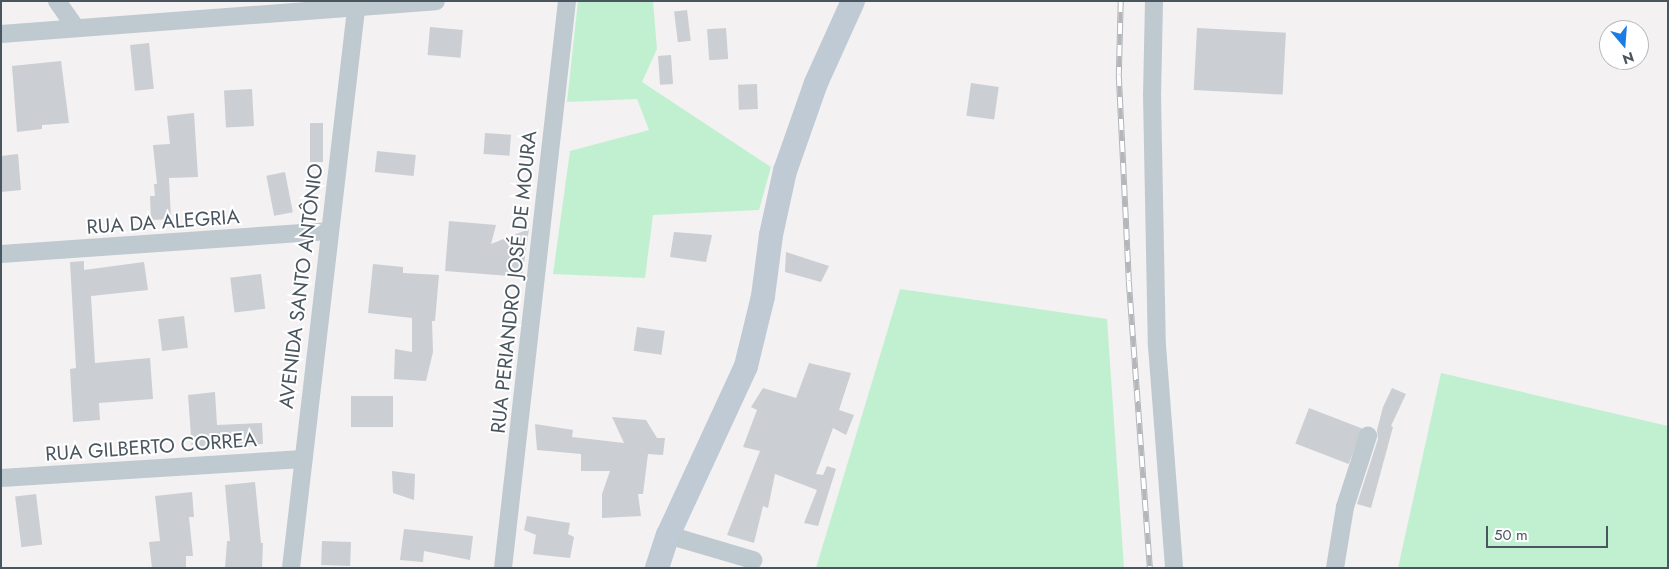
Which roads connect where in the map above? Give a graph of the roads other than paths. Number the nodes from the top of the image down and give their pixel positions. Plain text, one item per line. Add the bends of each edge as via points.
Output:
1 (57, 1) edge
2 (436, 1) edge
3 (567, 1) edge
4 (853, 1) edge
5 (1154, 1) edge
6 (279, 7) edge
7 (356, 10) junction
8 (76, 28) junction
9 (1, 34) edge
10 (328, 231) junction
11 (1, 254) edge
12 (1368, 436) dead end
13 (303, 459) junction
14 (1, 478) edge
15 (668, 535) junction
16 (753, 560) dead end
17 (291, 568) edge
18 (503, 568) edge
19 (657, 568) edge
20 (1174, 568) edge
21 (1335, 568) edge

1 - 8 street
2 - 7 street
3 - 18 street, RUA PERIANDRO JOSÉ DE MOURA
4 - 15 main road via 816,83 785,171 771,235 763,296 746,366
5 - 20 street via 1152,94 1158,346
6 - 7 street
6 - 8 street
7 - 10 street, AVENIDA SANTO ANTÔNIO
8 - 9 street
10 - 11 street, RUA DA ALEGRIA
10 - 13 street, AVENIDA SANTO ANTÔNIO
12 - 21 street via 1345,507
13 - 14 street, RUA GILBERTO CORREA
13 - 17 street, AVENIDA SANTO ANTÔNIO
15 - 16 street
15 - 19 main road

